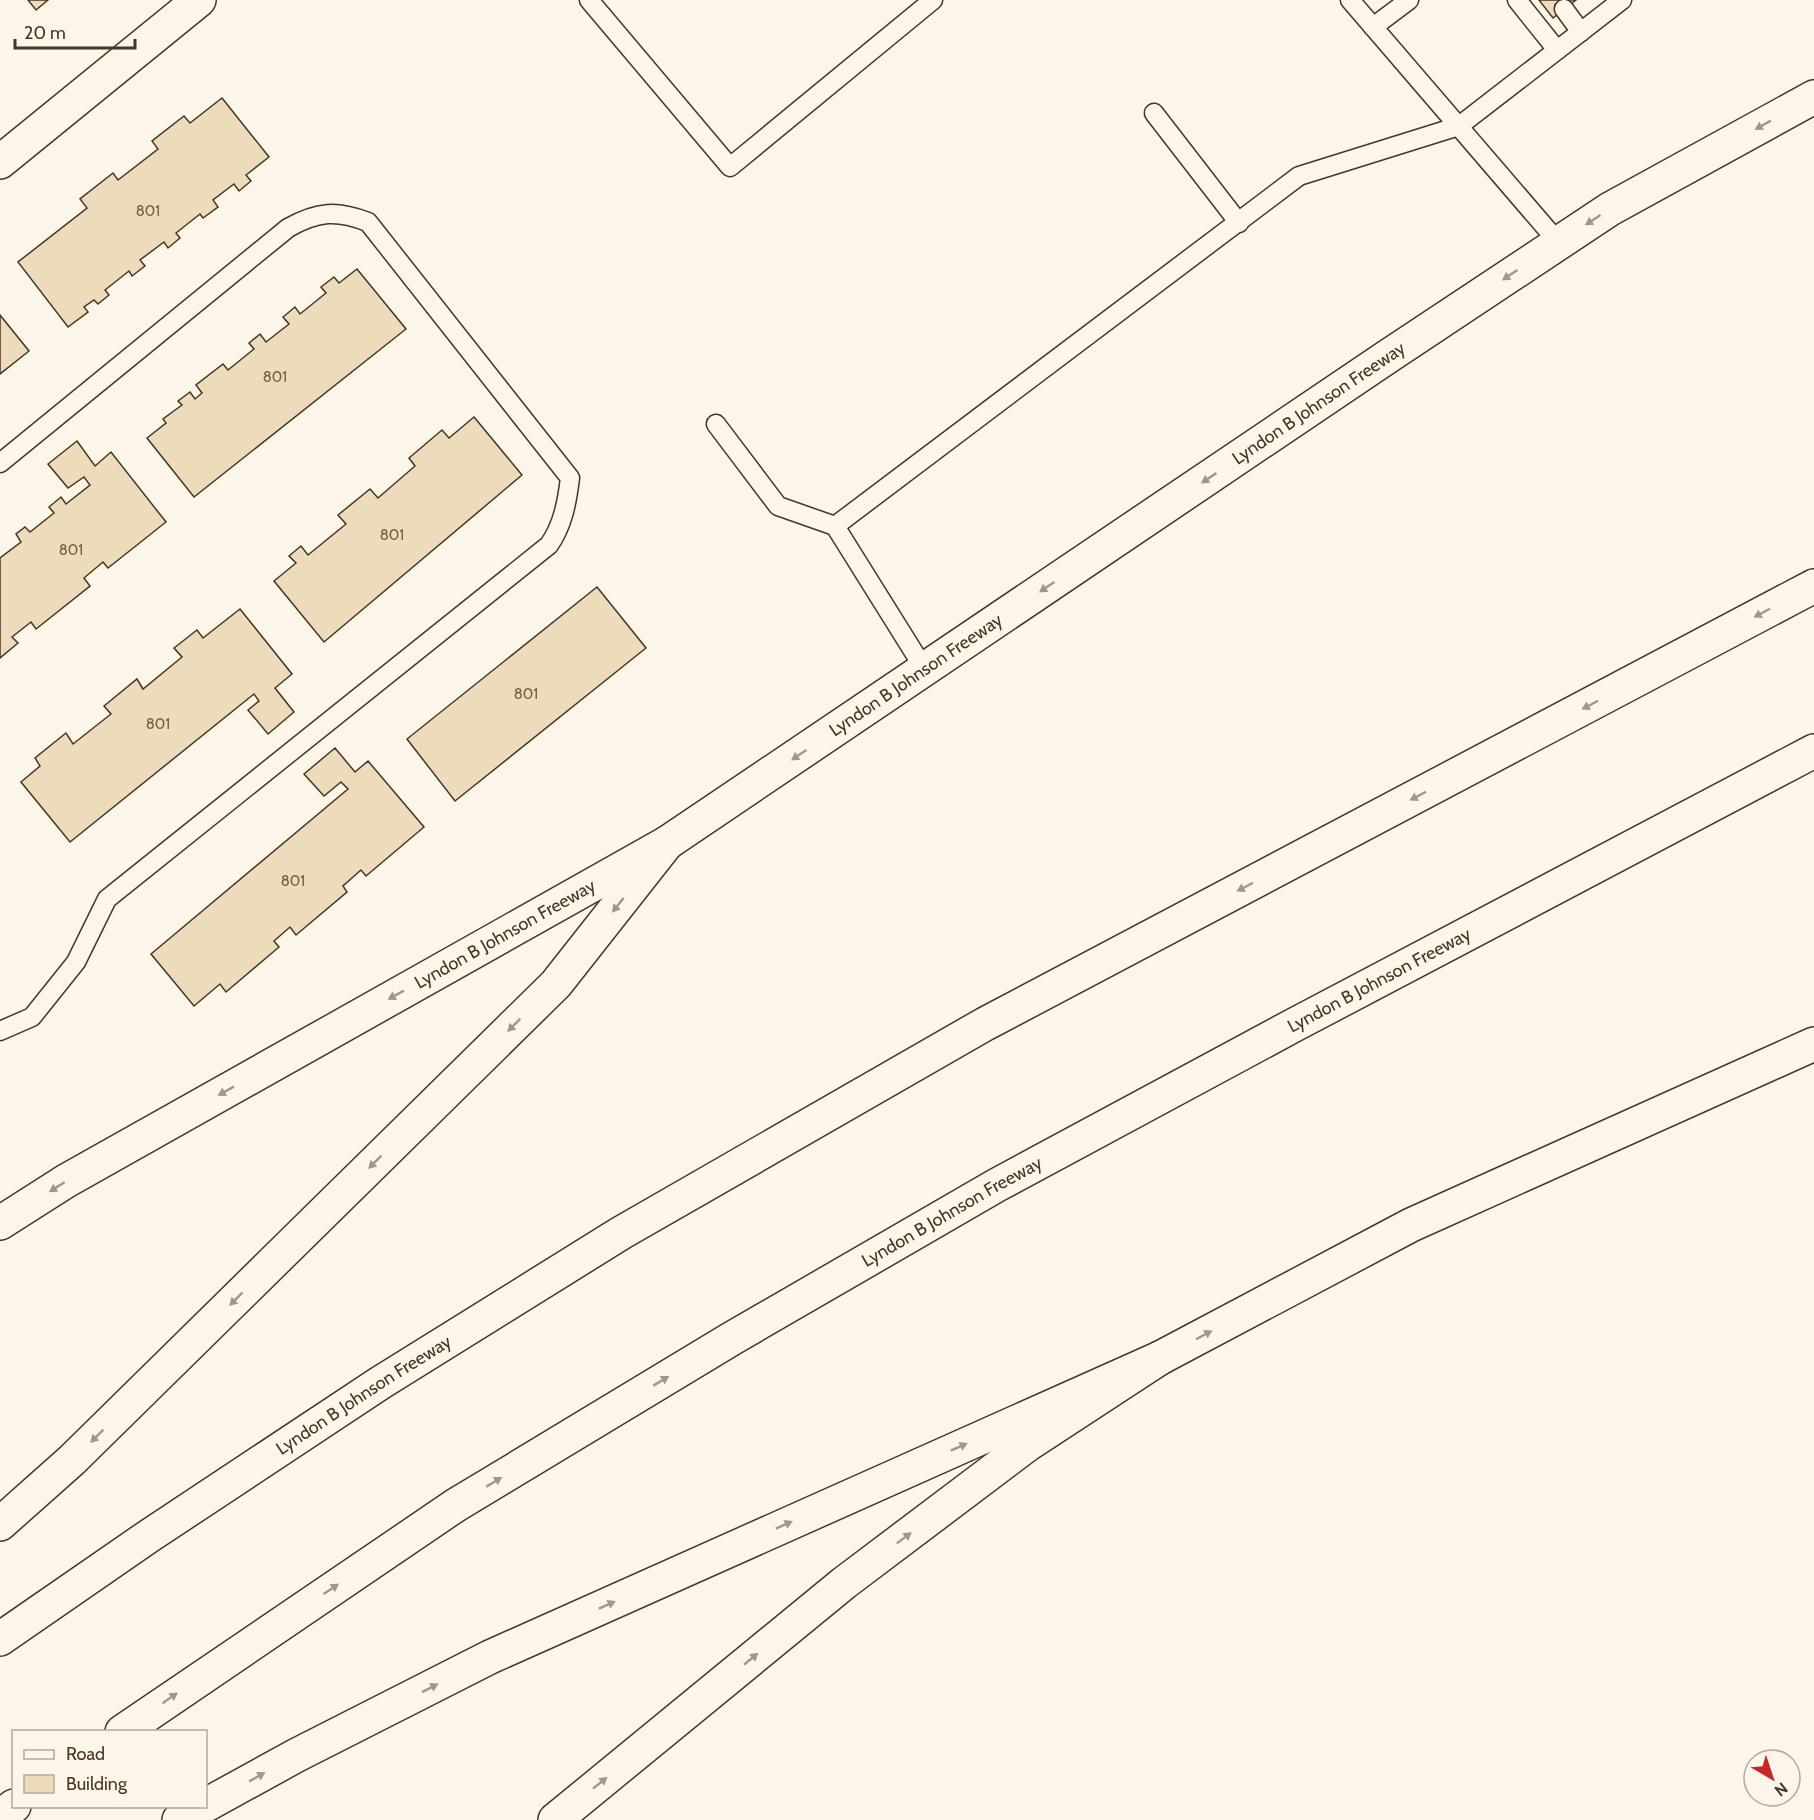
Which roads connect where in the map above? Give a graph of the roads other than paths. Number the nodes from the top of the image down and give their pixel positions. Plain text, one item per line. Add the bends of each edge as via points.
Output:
1 (199, 0) edge
2 (589, 0) edge
3 (933, 0) edge
4 (1350, 0) edge
5 (1409, 0) edge
6 (1517, 0) edge
7 (1614, 2) edge
8 (1564, 9) dead end
9 (1373, 27) junction
10 (1581, 32) junction
11 (1557, 50) junction
12 (1814, 97) edge
13 (1154, 113) dead end
14 (1459, 126) junction
15 (0, 162) edge
16 (1239, 223) junction
17 (1558, 242) junction
18 (716, 424) dead end
19 (0, 464) edge
20 (835, 526) junction
21 (1814, 586) edge
22 (925, 670) junction
23 (1814, 751) edge
24 (667, 843) junction
25 (0, 1031) edge
26 (1814, 1044) edge
27 (0, 1223) edge
28 (1160, 1358) junction
29 (0, 1524) edge
30 (0, 1639) edge
31 (123, 1730) edge
32 (207, 1804) edge
33 (200, 1808) edge
34 (179, 1820) edge
35 (555, 1820) edge

1 - 15 main road
2 - 3 lane via 730,167
4 - 9 lane
5 - 9 lane
6 - 11 lane
7 - 10 lane
8 - 10 lane
9 - 14 lane
10 - 11 lane
11 - 14 lane
12 -> 17 main road, Lyndon B Johnson Freeway via 1610,208
13 - 16 lane
14 - 16 lane via 1299,176
14 - 17 lane
16 - 20 lane
17 -> 22 main road, Lyndon B Johnson Freeway
18 - 20 lane via 778,506
19 - 25 lane via 288,228 328,213 368,222 570,478 567,507 549,545 107,899 76,962 32,1017
20 - 22 lane
21 -> 30 main road, Lyndon B Johnson Freeway via 985,1024 631,1227 371,1389
22 -> 24 main road, Lyndon B Johnson Freeway
31 -> 23 main road, Lyndon B Johnson Freeway via 456,1505 813,1291 1007,1179
24 -> 27 main road, Lyndon B Johnson Freeway via 66,1181
24 -> 29 main road via 556,984 72,1460
28 -> 26 main road via 1411,1225
32 -> 28 main road via 490,1657
35 -> 28 main road via 844,1583 1027,1445
33 - 34 main road

